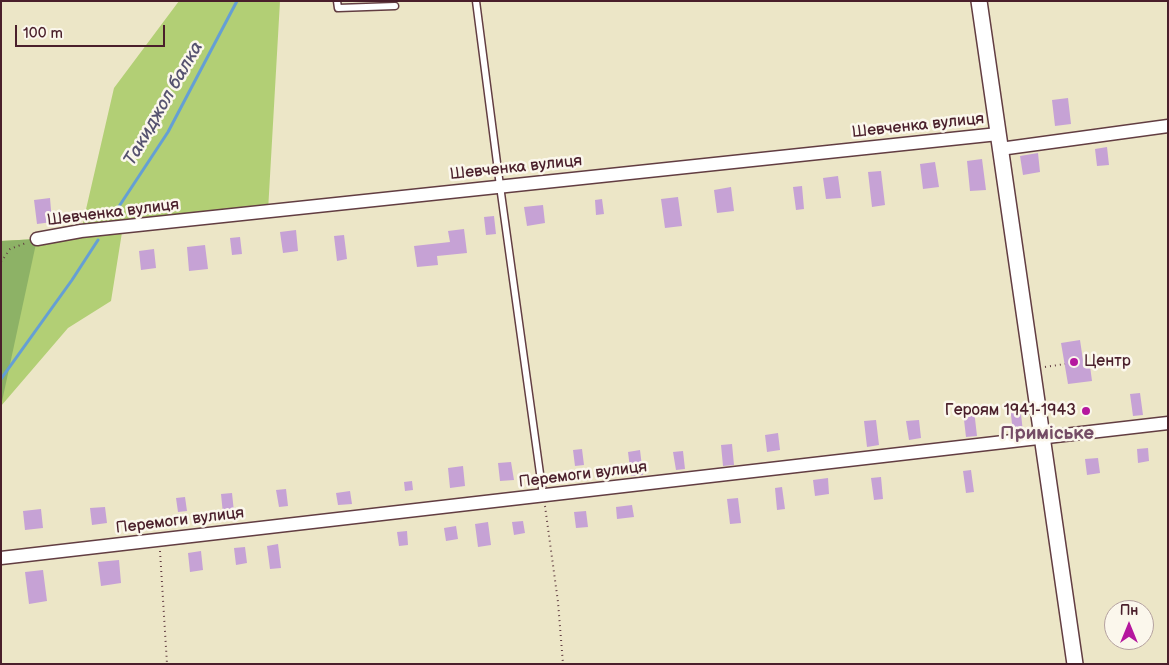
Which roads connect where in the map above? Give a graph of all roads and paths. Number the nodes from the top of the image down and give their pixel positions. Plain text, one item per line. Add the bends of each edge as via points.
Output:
1 (338, 1) edge
2 (476, 1) edge
3 (979, 1) edge
4 (395, 6) dead end
5 (1168, 126) edge
6 (998, 134) junction
7 (1000, 149) junction
8 (500, 186) junction
9 (37, 239) joint
10 (1, 262) edge
11 (1064, 364) dead end
12 (1032, 368) junction
13 (1168, 423) edge
14 (1042, 438) junction
15 (543, 496) junction
16 (159, 540) junction
17 (1, 558) edge
18 (167, 664) edge
19 (563, 664) edge
20 (1075, 664) edge

1 - 4 lane via 338,8
2 - 8 lane
3 - 6 street
5 - 7 street
6 - 7 street
6 - 8 street, Шевченка вулиця
7 - 12 street
8 - 9 street, Шевченка вулиця via 81,231
8 - 15 lane
9 - 10 path via 10,249
11 - 12 path
12 - 14 street
13 - 14 street, Перемоги вулиця
14 - 15 street, Перемоги вулиця
14 - 20 street
15 - 16 street, Перемоги вулиця
15 - 19 path
16 - 17 street, Перемоги вулиця
16 - 18 path

